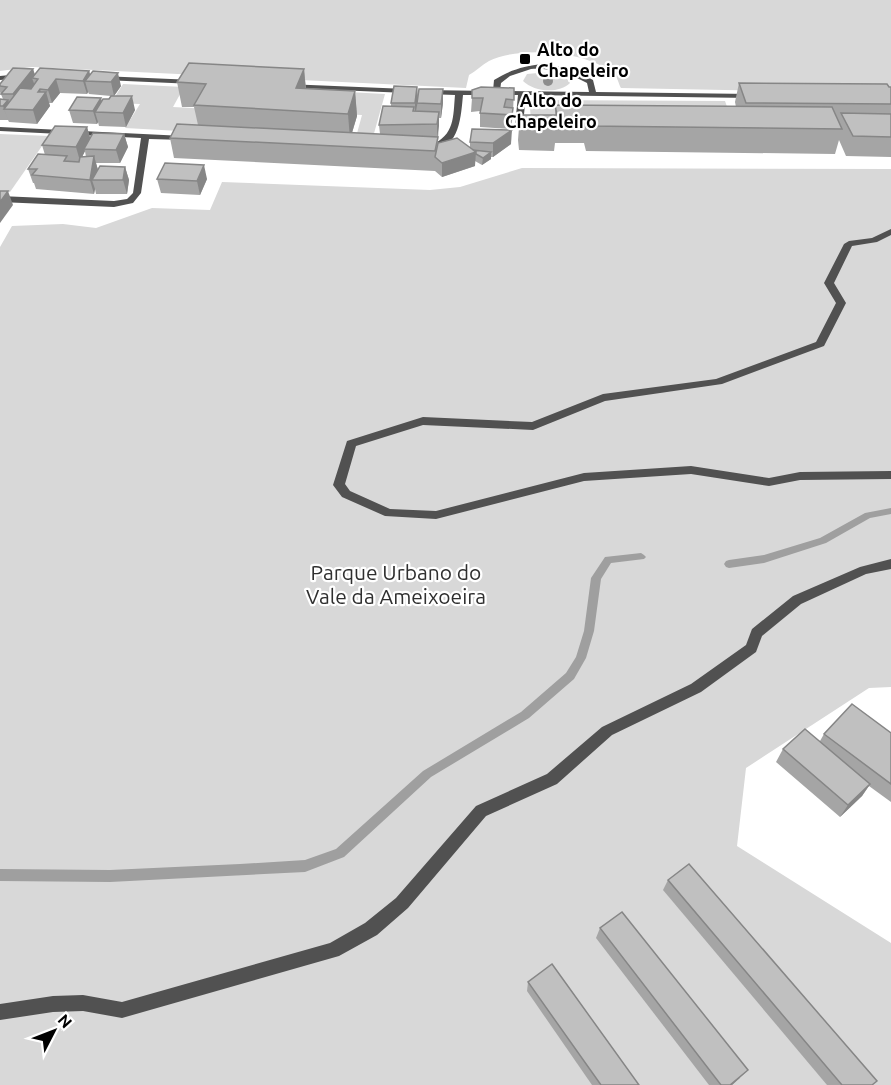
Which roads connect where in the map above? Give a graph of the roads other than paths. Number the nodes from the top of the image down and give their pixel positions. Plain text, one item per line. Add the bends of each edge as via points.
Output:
1 (31, 76) edge
2 (0, 78) edge
3 (90, 78) edge
4 (209, 83) edge
5 (280, 86) edge
6 (411, 92) edge
7 (423, 92) edge
8 (459, 93) junction
9 (496, 94) junction
10 (522, 94) junction
11 (592, 94) junction
12 (766, 96) edge
13 (531, 126) edge
14 (0, 129) edge
15 (145, 136) junction
16 (192, 139) edge
17 (425, 150) edge
18 (0, 199) edge
19 (891, 232) edge
20 (891, 475) edge
21 (891, 564) edge
22 (0, 1012) edge

1 - 2 street
3 - 4 street
5 - 6 street
7 - 8 street
8 - 9 street
8 - 17 street via 453,136 444,144
9 - 10 street
9 - 11 street via 496,82 509,72 531,66 575,73 590,82
10 - 11 street
10 - 13 street via 519,126
11 - 12 street
14 - 15 street
15 - 16 street
15 - 18 street via 137,193 130,201 114,204
19 - 20 street via 874,240 849,244 829,283 841,303 820,344 718,382 603,398 533,426 423,422 351,444 339,485 346,494 388,513 436,515 584,477 691,470 769,482 800,476
21 - 22 street via 864,570 797,600 757,633 751,648 696,687 607,731 552,779 481,812 402,903 371,929 333,950 122,1010 83,1003

